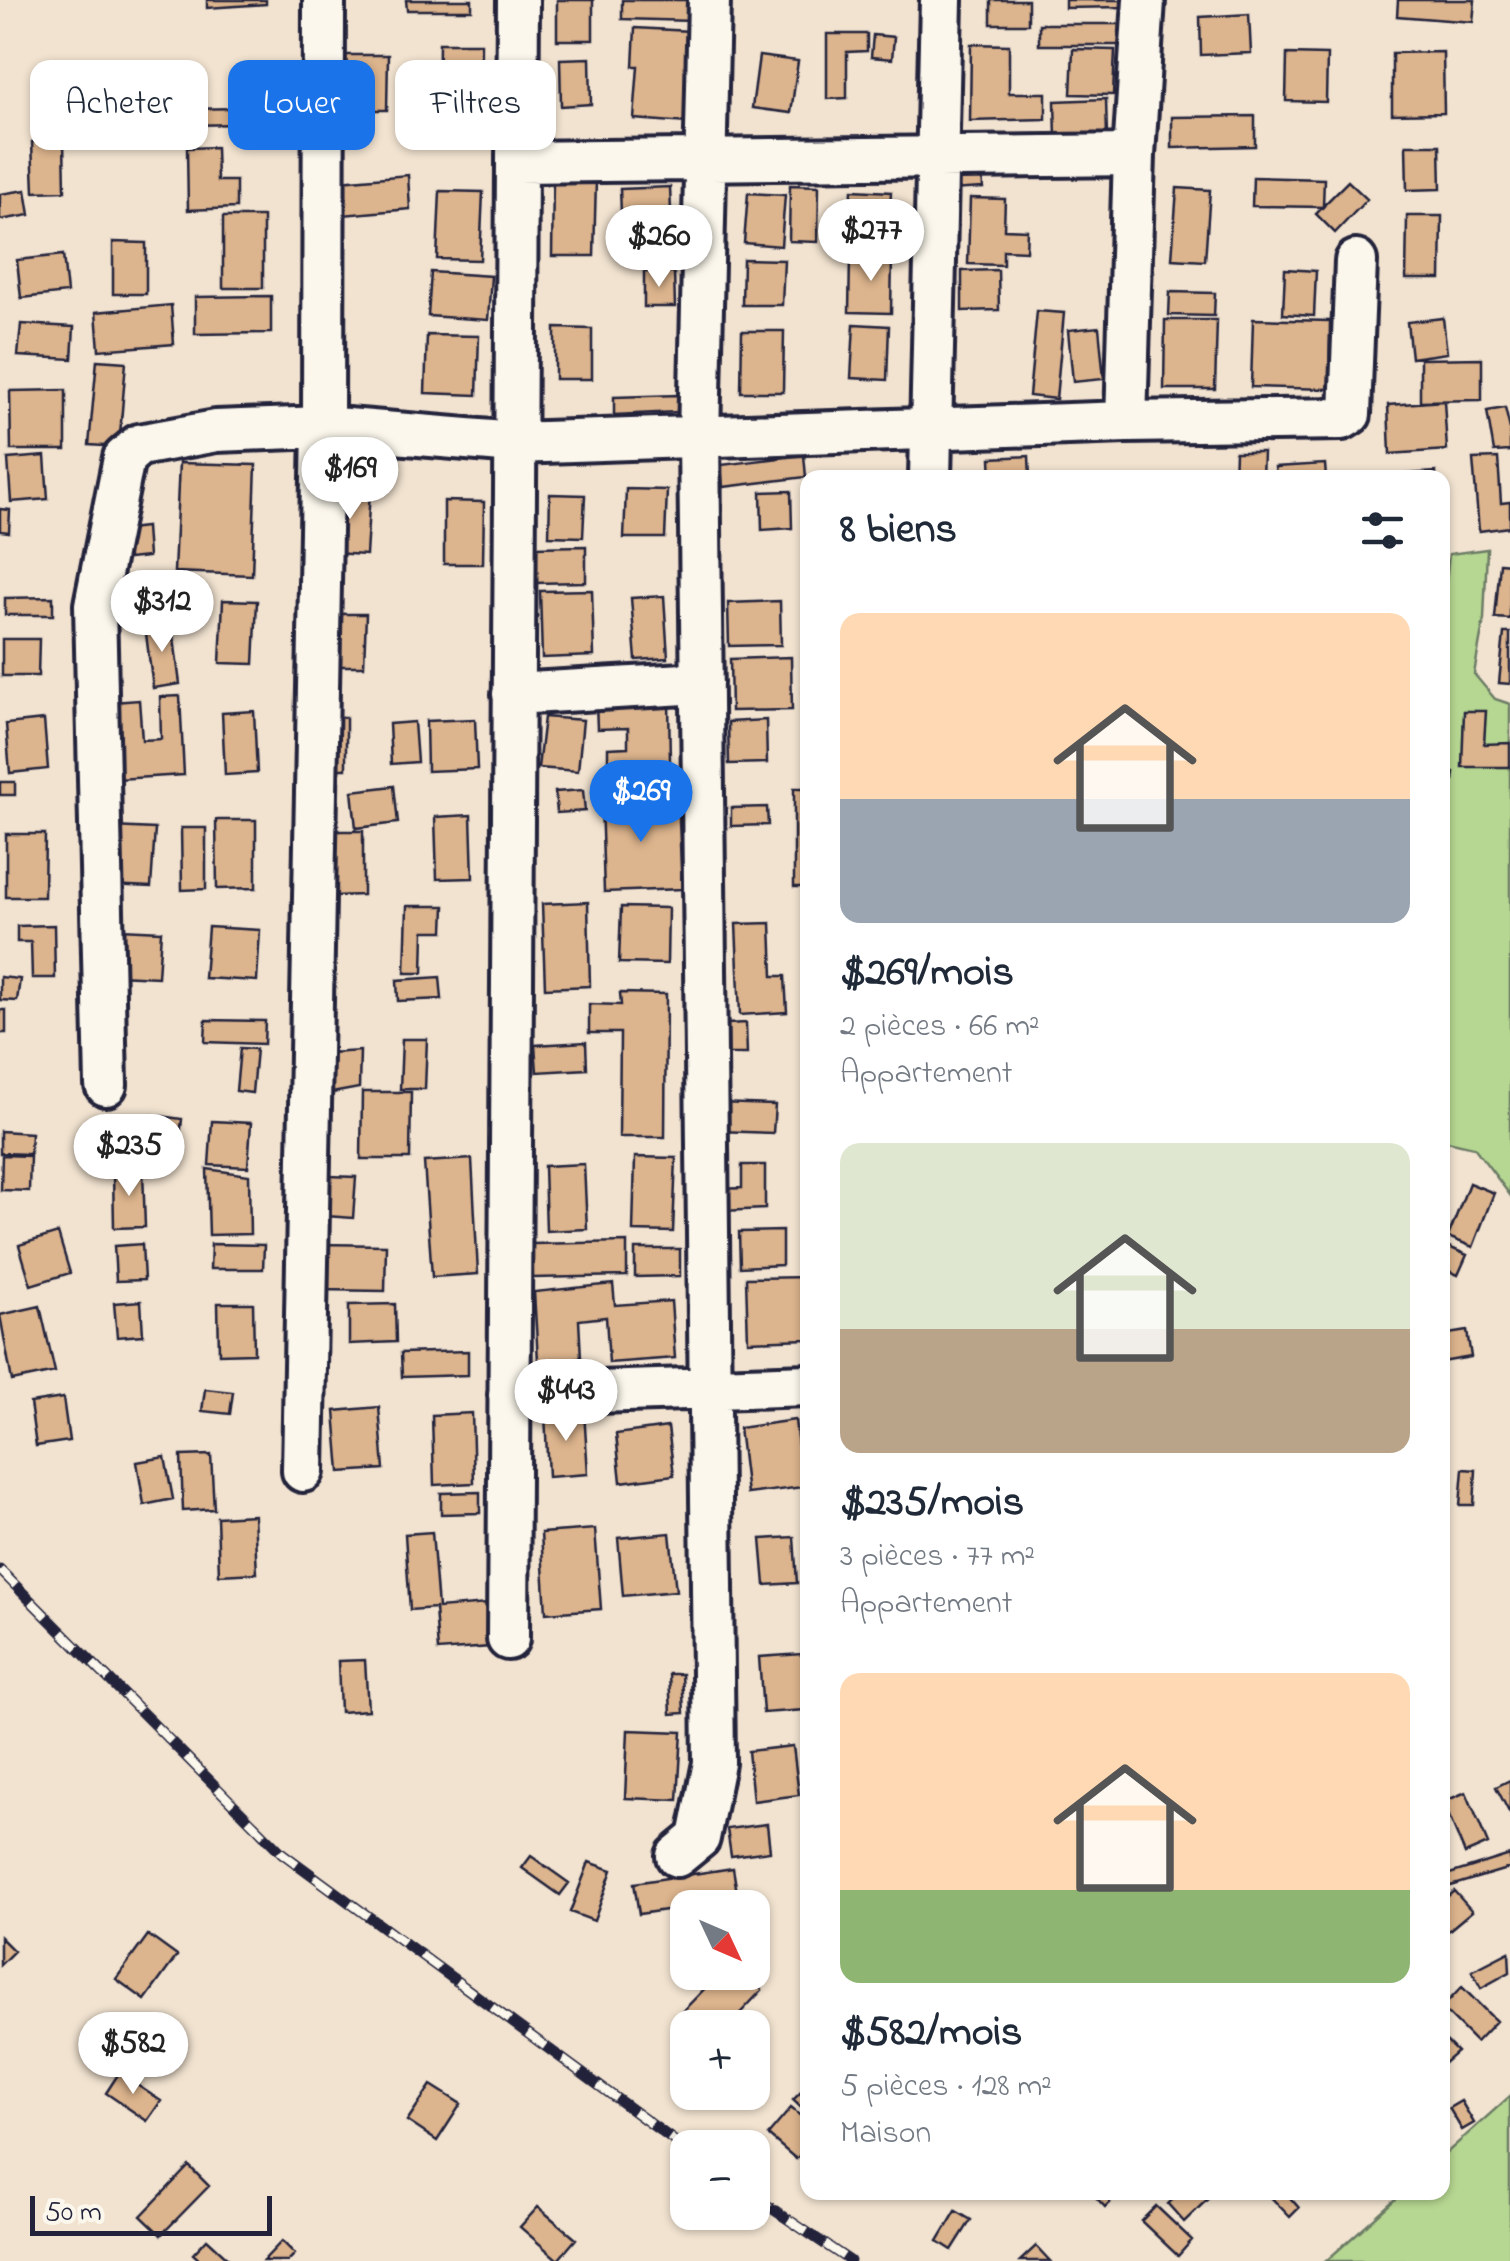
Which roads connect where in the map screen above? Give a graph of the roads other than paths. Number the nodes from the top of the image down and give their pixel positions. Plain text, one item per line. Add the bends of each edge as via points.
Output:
1 (324, 0) edge
2 (518, 0) edge
3 (710, 0) edge
4 (941, 0) edge
5 (1144, 0) edge
6 (1134, 155) junction
7 (937, 158) junction
8 (706, 161) junction
9 (518, 162) junction
10 (1356, 261) dead end
11 (1126, 422) junction
12 (324, 428) junction
13 (930, 429) junction
14 (699, 438) junction
15 (516, 443) junction
16 (930, 470) edge
17 (702, 684) junction
18 (513, 694) junction
19 (106, 1085) dead end
20 (800, 1385) edge
21 (709, 1388) junction
22 (510, 1394) junction
23 (304, 1470) dead end
24 (508, 1638) dead end
25 (677, 1856) dead end

1 - 12 street
2 - 9 street
3 - 8 street
4 - 7 street
5 - 6 street
6 - 7 street
6 - 11 street
7 - 8 street
7 - 13 street
8 - 9 street
8 - 14 street
9 - 15 street
10 - 11 street via 1347,417
11 - 13 street
12 - 15 street
12 - 19 street via 216,431 139,445 124,458 95,605
12 - 23 street
13 - 14 street
13 - 16 street
14 - 15 street
14 - 17 street
15 - 18 street
17 - 18 street
17 - 21 street
18 - 22 street
20 - 21 street
21 - 22 street
21 - 25 street via 714,1763 699,1838
22 - 24 street

